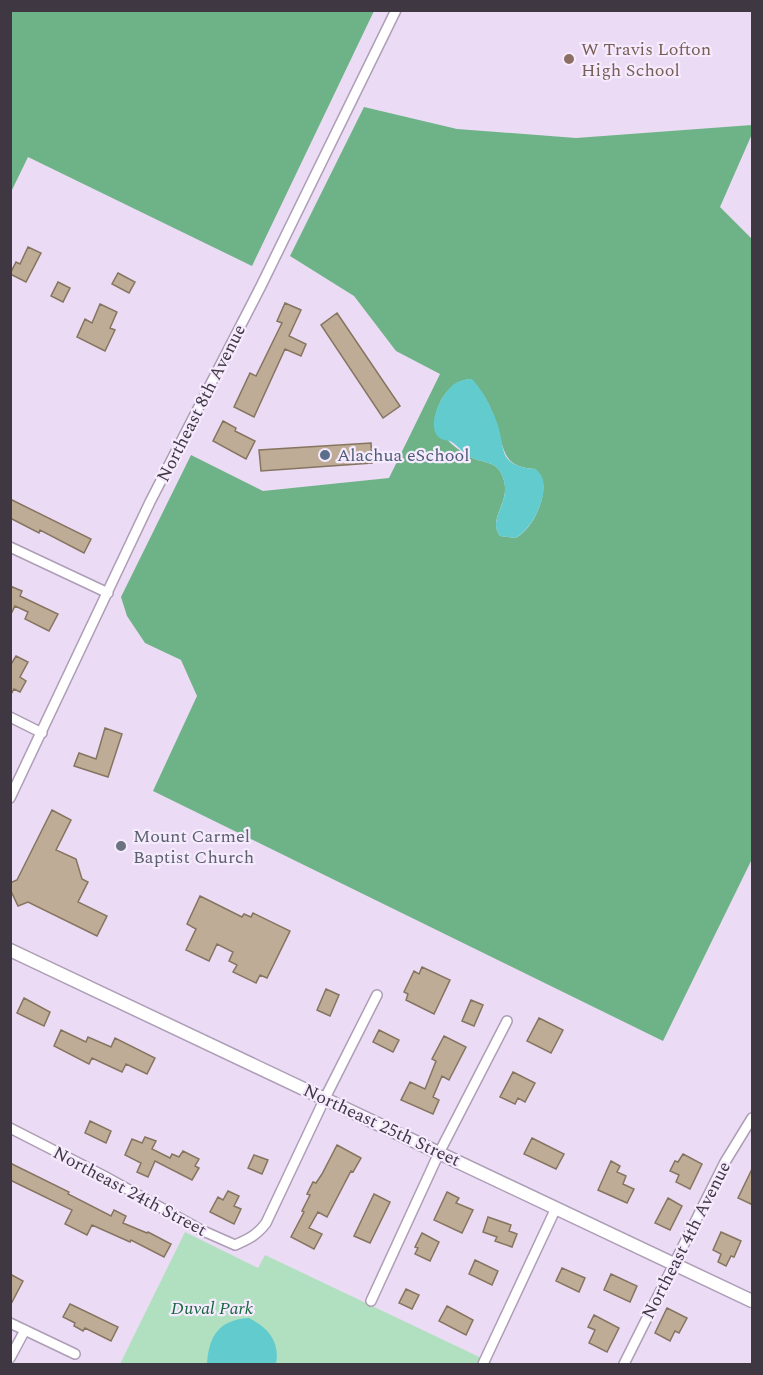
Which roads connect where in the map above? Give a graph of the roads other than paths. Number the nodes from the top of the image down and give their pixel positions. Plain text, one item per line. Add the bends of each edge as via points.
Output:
1 (396, 10) edge
2 (10, 547) edge
3 (108, 593) junction
4 (10, 717) edge
5 (42, 733) junction
6 (10, 798) edge
7 (10, 950) edge
8 (377, 995) dead end
9 (507, 1021) dead end
10 (325, 1098) junction
11 (753, 1118) edge
12 (10, 1128) edge
13 (439, 1153) junction
14 (556, 1208) junction
15 (673, 1263) junction
16 (371, 1301) dead end
17 (753, 1301) edge
18 (10, 1323) edge
19 (25, 1330) junction
20 (75, 1354) dead end
21 (10, 1358) edge
22 (483, 1364) edge
23 (624, 1365) edge

1 - 3 street, Northeast 8th Avenue
2 - 3 street
3 - 5 street, Northeast 8th Avenue
4 - 5 street
5 - 6 street, Northeast 8th Avenue
7 - 10 street, Northeast 25th Street
8 - 10 street
9 - 13 street
10 - 12 street, Northeast 24th Street via 266,1222 251,1239 235,1245
10 - 13 street, Northeast 25th Street
11 - 15 street, Northeast 4th Avenue via 725,1162
13 - 14 street, Northeast 25th Street
13 - 16 street
14 - 15 street, Northeast 25th Street
14 - 22 street
15 - 17 street, Northeast 25th Street
15 - 23 street, Northeast 4th Avenue
18 - 19 street
19 - 20 street
19 - 21 street

